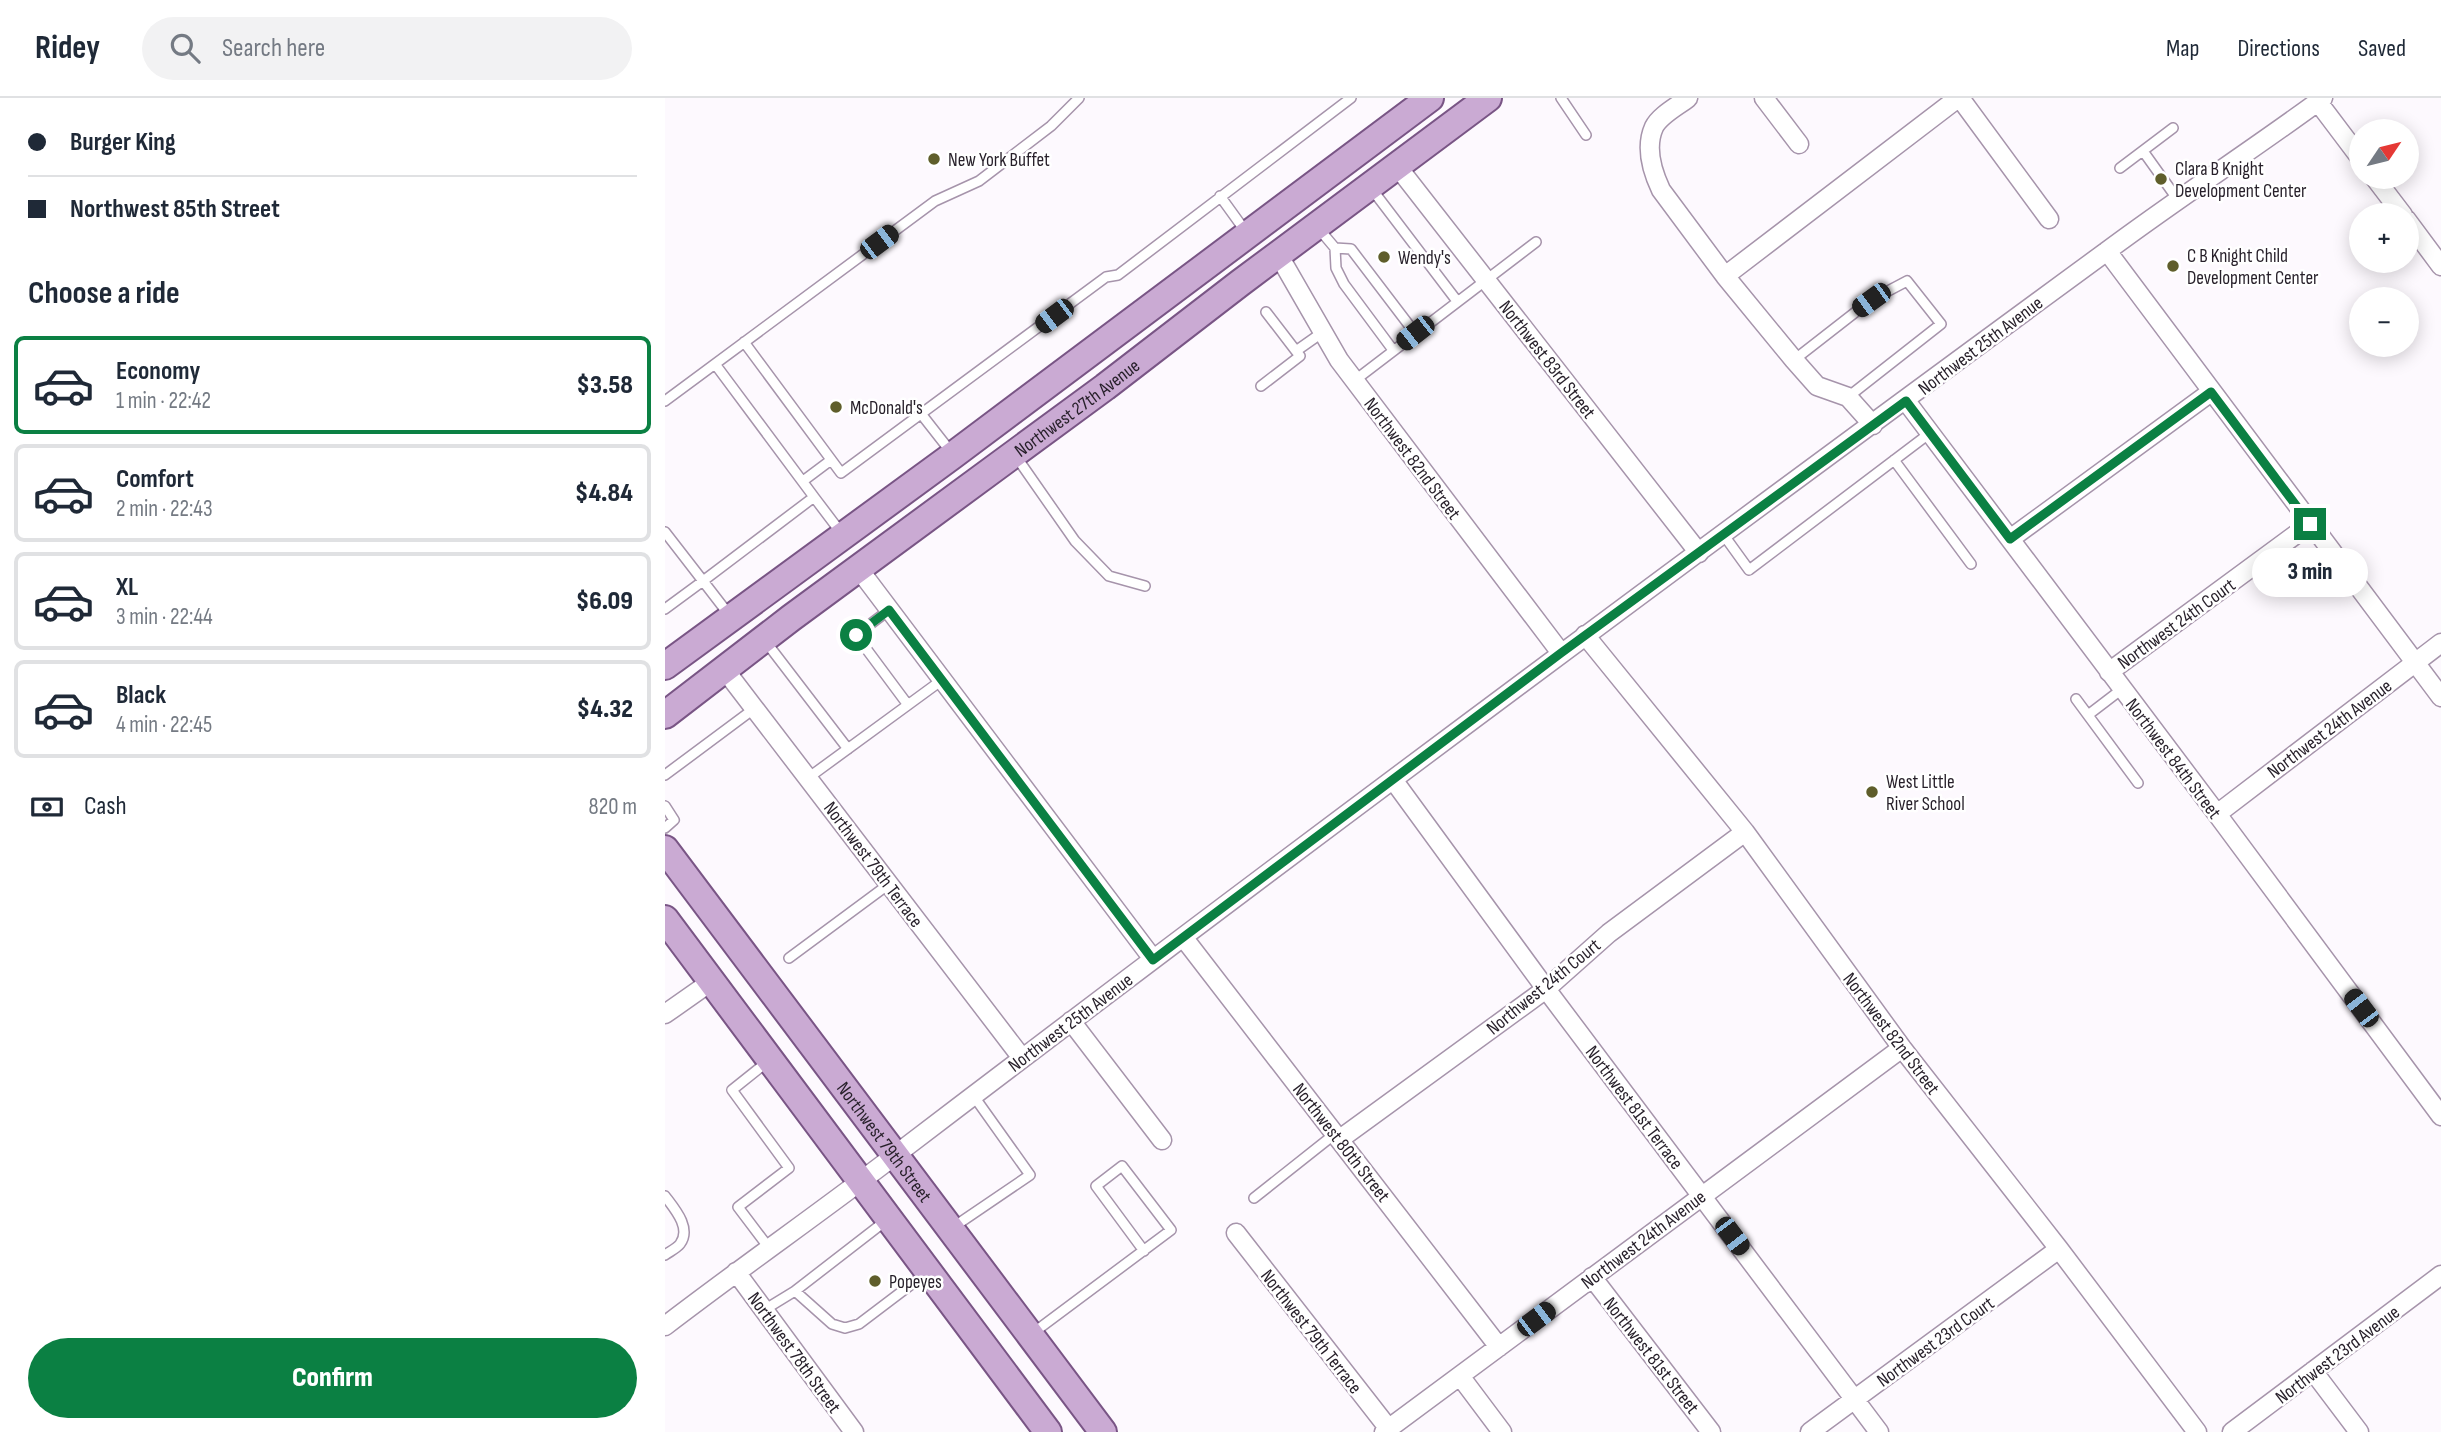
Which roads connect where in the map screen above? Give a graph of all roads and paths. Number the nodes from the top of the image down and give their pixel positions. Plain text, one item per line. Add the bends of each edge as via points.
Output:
1 (1079, 98) edge
2 (1351, 98) edge
3 (1430, 98) edge
4 (1488, 98) edge
5 (1561, 98) edge
6 (1688, 98) edge
7 (1764, 98) edge
8 (1959, 98) edge
9 (2321, 100) edge
10 (1397, 123) junction
11 (2173, 128) dead end
12 (1586, 135) dead end
13 (2349, 141) edge
14 (1799, 144) dead end
15 (1363, 148) junction
16 (2143, 150) junction
17 (1397, 166) junction
18 (2120, 168) dead end
19 (1370, 187) junction
20 (2383, 189) edge
21 (1220, 197) junction
22 (2178, 200) junction
23 (2394, 203) edge
24 (2049, 219) dead end
25 (1317, 226) junction
26 (1248, 233) junction
27 (2419, 236) edge
28 (1536, 242) dead end
29 (1335, 248) junction
30 (2107, 251) junction
31 (1278, 254) junction
32 (2441, 266) edge
33 (1725, 276) junction
34 (1485, 279) junction
35 (1240, 283) junction
36 (1457, 301) junction
37 (1266, 312) dead end
38 (1323, 332) junction
39 (1415, 333) junction
40 (744, 342) junction
41 (1393, 350) junction
42 (1296, 351) junction
43 (1794, 360) junction
44 (715, 364) junction
45 (1355, 381) junction
46 (1261, 386) dead end
47 (2211, 392) junction
48 (1848, 397) junction
49 (665, 401) edge
50 (1906, 401) junction
51 (1018, 406) junction
52 (922, 415) junction
53 (1873, 425) junction
54 (1930, 433) junction
55 (950, 457) junction
56 (831, 460) junction
57 (1894, 460) junction
58 (1004, 461) junction
59 (803, 481) junction
60 (814, 497) junction
61 (2310, 524) junction
62 (665, 531) edge
63 (1723, 534) junction
64 (843, 535) junction
65 (2010, 539) junction
66 (1699, 552) junction
67 (1972, 564) dead end
68 (858, 568) junction
69 (703, 581) junction
70 (1145, 586) dead end
71 (665, 609) edge
72 (889, 610) junction
73 (731, 617) junction
74 (1585, 635) junction
75 (764, 639) junction
76 (2441, 643) edge
77 (1561, 653) junction
78 (2415, 663) junction
79 (665, 666) edge
80 (725, 670) junction
81 (2109, 672) junction
82 (942, 680) junction
83 (2122, 689) junction
84 (2441, 697) edge
85 (2076, 699) dead end
86 (908, 705) junction
87 (755, 708) junction
88 (665, 715) edge
89 (2088, 715) junction
90 (848, 749) junction
91 (665, 775) edge
92 (808, 778) junction
93 (1394, 781) junction
94 (2138, 783) dead end
95 (665, 806) edge
96 (2217, 814) junction
97 (665, 828) edge
98 (1745, 832) junction
99 (665, 849) edge
100 (889, 884) junction
101 (665, 919) edge
102 (1183, 937) junction
103 (789, 958) dead end
104 (1153, 960) junction
105 (712, 981) junction
106 (1546, 989) junction
107 (665, 1014) edge
108 (1071, 1021) junction
109 (1902, 1048) junction
110 (1022, 1058) junction
111 (771, 1059) junction
112 (973, 1095) junction
113 (2441, 1116) edge
114 (1338, 1136) junction
115 (1162, 1140) dead end
116 (895, 1155) junction
117 (861, 1180) junction
118 (1701, 1195) junction
119 (665, 1196) edge
120 (1254, 1198) dead end
121 (889, 1218) junction
122 (950, 1229) junction
123 (1236, 1233) dead end
124 (769, 1248) junction
125 (2059, 1249) junction
126 (1144, 1251) junction
127 (665, 1255) edge
128 (929, 1271) junction
129 (736, 1272) junction
130 (2441, 1275) edge
131 (1592, 1277) junction
132 (795, 1291) junction
133 (764, 1310) junction
134 (665, 1326) edge
135 (1031, 1335) junction
136 (1499, 1348) junction
137 (1051, 1362) junction
138 (2313, 1371) junction
139 (1460, 1376) junction
140 (1016, 1388) junction
141 (1854, 1400) junction
142 (1387, 1430) edge
143 (854, 1432) edge
144 (1048, 1432) edge
145 (1104, 1432) edge
146 (1502, 1432) edge
147 (1711, 1432) edge
148 (1810, 1432) edge
149 (1879, 1432) edge
150 (2197, 1432) edge
151 (2232, 1432) edge
152 (2359, 1432) edge

1 - 40 lane via 1051,126 979,181 935,201
2 - 21 lane
3 - 10 main road, Northwest 27th Avenue
4 - 17 main road, Northwest 27th Avenue
5 - 12 lane
6 - 33 street via 1654,127 1652,166 1661,190
7 - 14 street
8 - 24 street
8 - 33 street
9 - 13 street
9 - 22 street, Northwest 25th Avenue
10 - 15 main road, Northwest 27th Avenue
10 - 17 main road via 1393,141
11 - 16 lane
15 - 26 main road, Northwest 27th Avenue
15 - 31 main road via 1352,173 1287,223 1278,239
16 - 18 lane
16 - 22 lane
17 - 19 main road, Northwest 27th Avenue
17 - 34 street, Northwest 83rd Street
19 - 25 main road, Northwest 27th Avenue
19 - 36 lane
20 - 23 street
21 - 26 lane
21 - 52 lane via 1118,275 1106,276
22 - 30 street, Northwest 25th Avenue
25 - 29 lane
25 - 31 main road, Northwest 27th Avenue
26 - 35 main road
26 - 51 main road, Northwest 27th Avenue
27 - 32 street
28 - 34 lane
29 - 39 lane via 1351,249
29 - 41 lane via 1336,268 1344,284
30 - 47 street
30 - 50 street, Northwest 25th Avenue
31 - 35 main road, Northwest 27th Avenue
31 - 38 street, Northwest 82nd Street
33 - 43 street
34 - 36 lane
34 - 66 street, Northwest 83rd Street
35 - 58 main road, Northwest 27th Avenue
36 - 39 lane
37 - 42 lane
38 - 42 lane
38 - 45 street, Northwest 82nd Street
39 - 41 lane
40 - 44 lane
40 - 56 lane
41 - 45 lane
42 - 46 lane via 1300,356
43 - 48 street via 1817,386
43 - 48 lane via 1871,300 1907,281 1941,324
44 - 49 lane
44 - 59 lane
45 - 77 street, Northwest 82nd Street
47 - 61 street
47 - 65 street
48 - 53 street
50 - 53 street, Northwest 25th Avenue
50 - 54 street, Northwest 84th Street
51 - 55 main road, Northwest 27th Avenue
51 - 58 main road via 989,454
52 - 55 lane
52 - 56 lane via 841,473
53 - 63 street, Northwest 25th Avenue
54 - 57 lane
54 - 65 street, Northwest 84th Street
55 - 64 main road, Northwest 27th Avenue
55 - 68 main road via 932,483 863,542
56 - 59 lane
57 - 63 lane via 1749,570
57 - 67 lane
58 - 68 main road, Northwest 27th Avenue
58 - 70 lane via 1109,576
59 - 60 lane
60 - 64 lane
60 - 69 lane
61 - 78 street
61 - 81 street, Northwest 24th Court
62 - 69 lane
63 - 66 street, Northwest 25th Avenue
64 - 73 main road, Northwest 27th Avenue
65 - 81 street, Northwest 84th Street
66 - 74 street, Northwest 25th Avenue
68 - 72 street
68 - 75 main road, Northwest 27th Avenue
69 - 71 lane
69 - 73 lane
72 - 82 street
72 - 86 lane via 856,635
73 - 79 main road, Northwest 27th Avenue
74 - 77 street, Northwest 25th Avenue
74 - 98 street, Northwest 82nd Street
75 - 80 main road, Northwest 27th Avenue
75 - 90 lane
76 - 78 street, Northwest 24th Avenue
77 - 93 street, Northwest 25th Avenue
78 - 84 street
78 - 96 street, Northwest 24th Avenue
80 - 87 street, Northwest 79th Terrace
80 - 88 main road, Northwest 27th Avenue
81 - 83 street, Northwest 84th Street
82 - 86 lane
82 - 104 street
83 - 89 lane
83 - 96 street, Northwest 84th Street
85 - 89 lane
86 - 90 lane
87 - 91 lane
87 - 92 street, Northwest 79th Terrace
89 - 94 lane
90 - 92 lane
92 - 100 street, Northwest 79th Terrace
93 - 102 street, Northwest 25th Avenue
93 - 106 street, Northwest 81st Terrace
95 - 97 lane via 674,820
96 - 113 street, Northwest 84th Street
98 - 106 street, Northwest 24th Court via 1609,933
98 - 109 street, Northwest 82nd Street
99 - 116 main road, Northwest 79th Street
100 - 103 lane
100 - 110 street, Northwest 79th Terrace
101 - 105 main road
102 - 104 street, Northwest 25th Avenue
102 - 114 street, Northwest 80th Street
104 - 108 street, Northwest 25th Avenue
105 - 107 street
105 - 111 main road
106 - 114 street, Northwest 24th Court
106 - 118 street, Northwest 81st Terrace
108 - 110 street, Northwest 25th Avenue
108 - 115 street
109 - 118 street, Northwest 24th Avenue
109 - 125 street, Northwest 82nd Street
110 - 112 street, Northwest 25th Avenue
111 - 117 main road
111 - 124 lane via 732,1090 789,1168 738,1207
112 - 116 street, Northwest 25th Avenue
112 - 122 lane via 1030,1175
114 - 120 lane, Northwest 24th Court
114 - 136 street, Northwest 80th Street
116 - 117 street, Northwest 25th Avenue
116 - 122 main road, Northwest 79th Street
117 - 121 main road
117 - 124 street, Northwest 25th Avenue
118 - 131 street, Northwest 24th Avenue
118 - 141 street, Northwest 81st Terrace
119 - 127 lane via 681,1218 683,1233 680,1244
121 - 128 main road
121 - 132 lane
122 - 135 main road, Northwest 79th Street
123 - 142 street, Northwest 79th Terrace
124 - 129 street, Northwest 25th Avenue
125 - 141 street, Northwest 23rd Court
125 - 150 street, Northwest 82nd Street
126 - 126 lane via 1171,1230 1122,1166 1096,1186
126 - 135 lane
128 - 132 lane via 859,1324 845,1328 832,1324
128 - 140 main road
129 - 133 street, Northwest 78th Street
129 - 134 street, Northwest 25th Avenue
130 - 138 street, Northwest 23rd Avenue
131 - 136 street, Northwest 24th Avenue
131 - 147 street, Northwest 81st Street
132 - 133 lane
133 - 143 street, Northwest 78th Street
135 - 137 main road, Northwest 79th Street
136 - 139 street, Northwest 24th Avenue
137 - 140 main road
137 - 145 main road, Northwest 79th Street
138 - 151 street, Northwest 23rd Avenue
138 - 152 street
139 - 142 street, Northwest 24th Avenue
139 - 146 street
140 - 144 main road
141 - 148 street, Northwest 23rd Court
141 - 149 street, Northwest 81st Terrace

